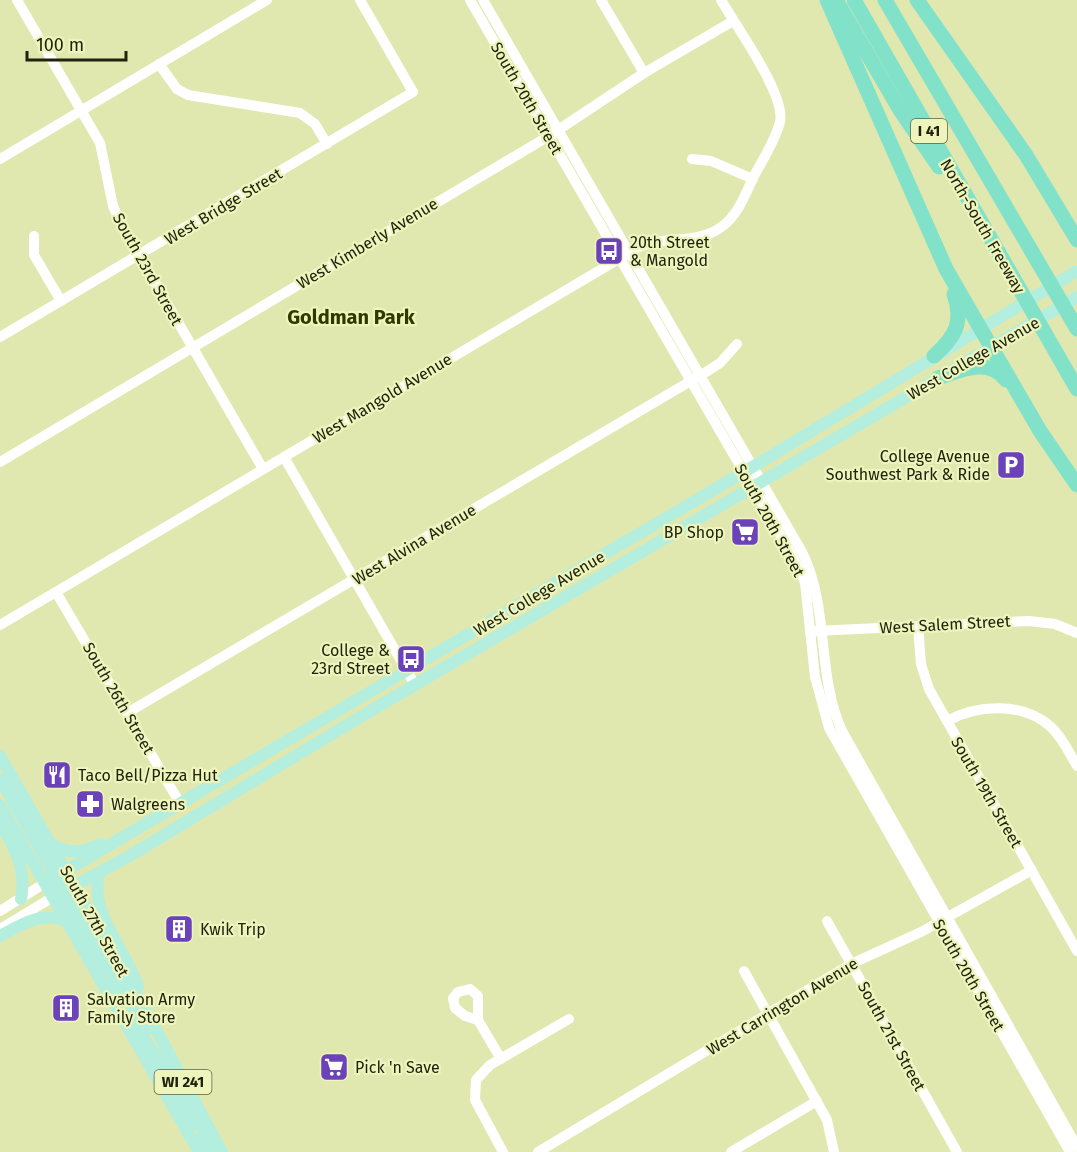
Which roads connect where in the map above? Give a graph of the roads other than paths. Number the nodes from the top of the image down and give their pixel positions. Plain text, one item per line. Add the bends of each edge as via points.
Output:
1 (17, 0) edge
2 (267, 0) edge
3 (360, 0) edge
4 (470, 0) edge
5 (483, 0) edge
6 (601, 0) edge
7 (720, 0) edge
8 (827, 0) edge
9 (836, 0) edge
10 (854, 0) edge
11 (885, 0) edge
12 (896, 0) edge
13 (917, 0) edge
14 (733, 21) junction
15 (159, 64) junction
16 (644, 73) junction
17 (81, 110) junction
18 (553, 132) junction
19 (327, 144) junction
20 (0, 159) edge
21 (692, 159) dead end
22 (753, 179) junction
23 (999, 195) junction
24 (1057, 204) junction
25 (1077, 228) edge
26 (34, 236) dead end
27 (1077, 240) edge
28 (625, 255) junction
29 (139, 256) junction
30 (1003, 262) junction
31 (945, 269) junction
32 (1073, 273) edge
33 (1077, 297) edge
34 (61, 301) junction
35 (980, 329) junction
36 (1077, 329) edge
37 (0, 337) edge
38 (737, 344) dead end
39 (192, 346) junction
40 (991, 348) junction
41 (934, 356) junction
42 (696, 378) junction
43 (938, 378) junction
44 (1077, 388) edge
45 (1020, 397) junction
46 (284, 457) junction
47 (0, 462) edge
48 (263, 469) junction
49 (748, 469) junction
50 (757, 483) junction
51 (1077, 485) edge
52 (355, 579) junction
53 (56, 591) junction
54 (0, 625) edge
55 (918, 626) junction
56 (817, 631) junction
57 (1077, 633) edge
58 (407, 671) junction
59 (415, 685) junction
60 (127, 713) junction
61 (947, 721) junction
62 (0, 756) edge
63 (1077, 766) edge
64 (0, 780) edge
65 (0, 806) edge
66 (176, 807) junction
67 (0, 822) edge
68 (52, 845) junction
69 (1032, 870) junction
70 (99, 873) junction
71 (62, 874) junction
72 (45, 884) junction
73 (75, 886) junction
74 (58, 895) junction
75 (21, 899) junction
76 (0, 911) edge
77 (943, 919) junction
78 (67, 921) junction
79 (827, 921) dead end
80 (0, 929) edge
81 (0, 936) edge
82 (1077, 951) edge
83 (851, 964) junction
84 (744, 971) dead end
85 (115, 1006) junction
86 (146, 1011) junction
87 (768, 1014) junction
88 (569, 1019) dead end
89 (478, 1020) dead end
90 (501, 1059) junction
91 (172, 1061) junction
92 (817, 1101) junction
93 (209, 1129) junction
94 (192, 1140) junction
95 (1072, 1148) edge
96 (199, 1152) edge
97 (211, 1152) edge
98 (222, 1152) edge
99 (503, 1152) edge
100 (538, 1152) edge
101 (731, 1152) edge
102 (834, 1152) edge
103 (957, 1152) edge

1 - 17 street, South 23rd Street
2 - 15 street
3 - 19 street, West Bridge Street via 413,92
4 - 18 street, South 20th Street
5 - 18 street, South 20th Street
6 - 16 street
7 - 14 street, West Mangold Avenue
8 - 31 highway
9 - 30 highway via 900,110
10 - 30 highway, North-South Freeway / I 41
11 - 23 highway, North-South Freeway / I 41
12 - 23 highway
13 - 24 highway
14 - 16 street, West Kimberly Avenue
14 - 22 street, West Mangold Avenue via 780,103 780,122
15 - 17 street
15 - 19 street via 177,89 188,95 300,113 315,124
16 - 18 street, West Kimberly Avenue
17 - 20 street
17 - 29 street, South 23rd Street via 99,143 113,206
18 - 28 street, South 20th Street
18 - 39 street, West Kimberly Avenue
19 - 29 street, West Bridge Street
21 - 22 street via 711,161
22 - 28 street, West Mangold Avenue via 737,210 719,229 698,237 657,240
23 - 36 highway, North-South Freeway / I 41
24 - 25 highway
24 - 27 highway
26 - 34 street via 34,255
28 - 42 street, South 20th Street
28 - 46 street, West Mangold Avenue
29 - 34 street, West Bridge Street
29 - 39 street, South 23rd Street
30 - 44 highway, North-South Freeway / I 41
31 - 35 highway
31 - 41 highway via 959,324 949,343
32 - 35 main road, West College Avenue
33 - 40 main road, West College Avenue
34 - 37 street, West Bridge Street
35 - 40 highway
35 - 41 main road, West College Avenue
38 - 42 street, West Alvina Avenue via 720,363
39 - 47 street, West Kimberly Avenue
39 - 48 street, South 23rd Street
40 - 43 main road, West College Avenue
40 - 45 highway
41 - 49 main road, West College Avenue
42 - 49 street, South 20th Street
42 - 52 street, West Alvina Avenue
43 - 45 highway via 986,367 1002,374
43 - 50 main road, West College Avenue
45 - 51 highway
46 - 48 street, West Mangold Avenue
46 - 52 street
48 - 53 street, West Mangold Avenue
49 - 50 street, South 20th Street
49 - 58 main road, West College Avenue
50 - 56 street, South 20th Street via 805,583
50 - 59 main road, West College Avenue
52 - 58 street
52 - 60 street, West Alvina Avenue
53 - 54 street, West Mangold Avenue
53 - 60 street, South 26th Street
55 - 56 street, West Salem Street
55 - 57 street, West Salem Street via 1029,621 1055,624
55 - 61 street, South 19th Street via 926,682
56 - 77 street, South 20th Street via 835,716
58 - 59 street
58 - 66 main road, West College Avenue
59 - 70 main road, West College Avenue
60 - 66 street, South 26th Street
61 - 63 street via 981,710 1013,710 1032,715 1057,733
61 - 69 street, South 19th Street
62 - 68 main road, South 27th Street / WI 241
64 - 71 main road
65 - 72 main road, South 27th Street / WI 241
66 - 68 main road via 81,852 64,852
66 - 71 main road, West College Avenue
67 - 75 main road via 20,861
68 - 71 main road, South 27th Street / WI 241
69 - 77 street, West Carrington Avenue
69 - 82 street, South 19th Street
70 - 73 main road, West College Avenue
70 - 86 main road via 96,892 100,907 132,969
71 - 72 main road, West College Avenue
71 - 73 main road, South 27th Street / WI 241
72 - 74 main road, South 27th Street / WI 241
72 - 75 street, West College Avenue
73 - 74 main road, West College Avenue
73 - 86 main road, South 27th Street / WI 241
74 - 78 main road, South 27th Street / WI 241
74 - 80 street, West College Avenue
74 - 91 main road
75 - 76 street, West College Avenue
77 - 83 street, West Carrington Avenue
77 - 95 street, South 20th Street
78 - 81 main road via 41,917
78 - 85 main road, South 27th Street / WI 241
79 - 83 street, South 21st Street
83 - 87 street, West Carrington Avenue
83 - 103 street, South 21st Street
84 - 87 street
85 - 93 main road via 130,1019 157,1057 194,1122 203,1130
85 - 94 main road, South 27th Street / WI 241
86 - 91 main road, South 27th Street / WI 241
87 - 92 street
87 - 100 street, West Carrington Avenue
88 - 90 street
89 - 90 street
90 - 99 street via 479,1075 473,1093
91 - 93 main road, South 27th Street / WI 241
92 - 101 street
92 - 102 street via 830,1128
93 - 98 main road, South 27th Street / WI 241
94 - 96 main road, South 27th Street / WI 241
94 - 97 main road via 202,1139

